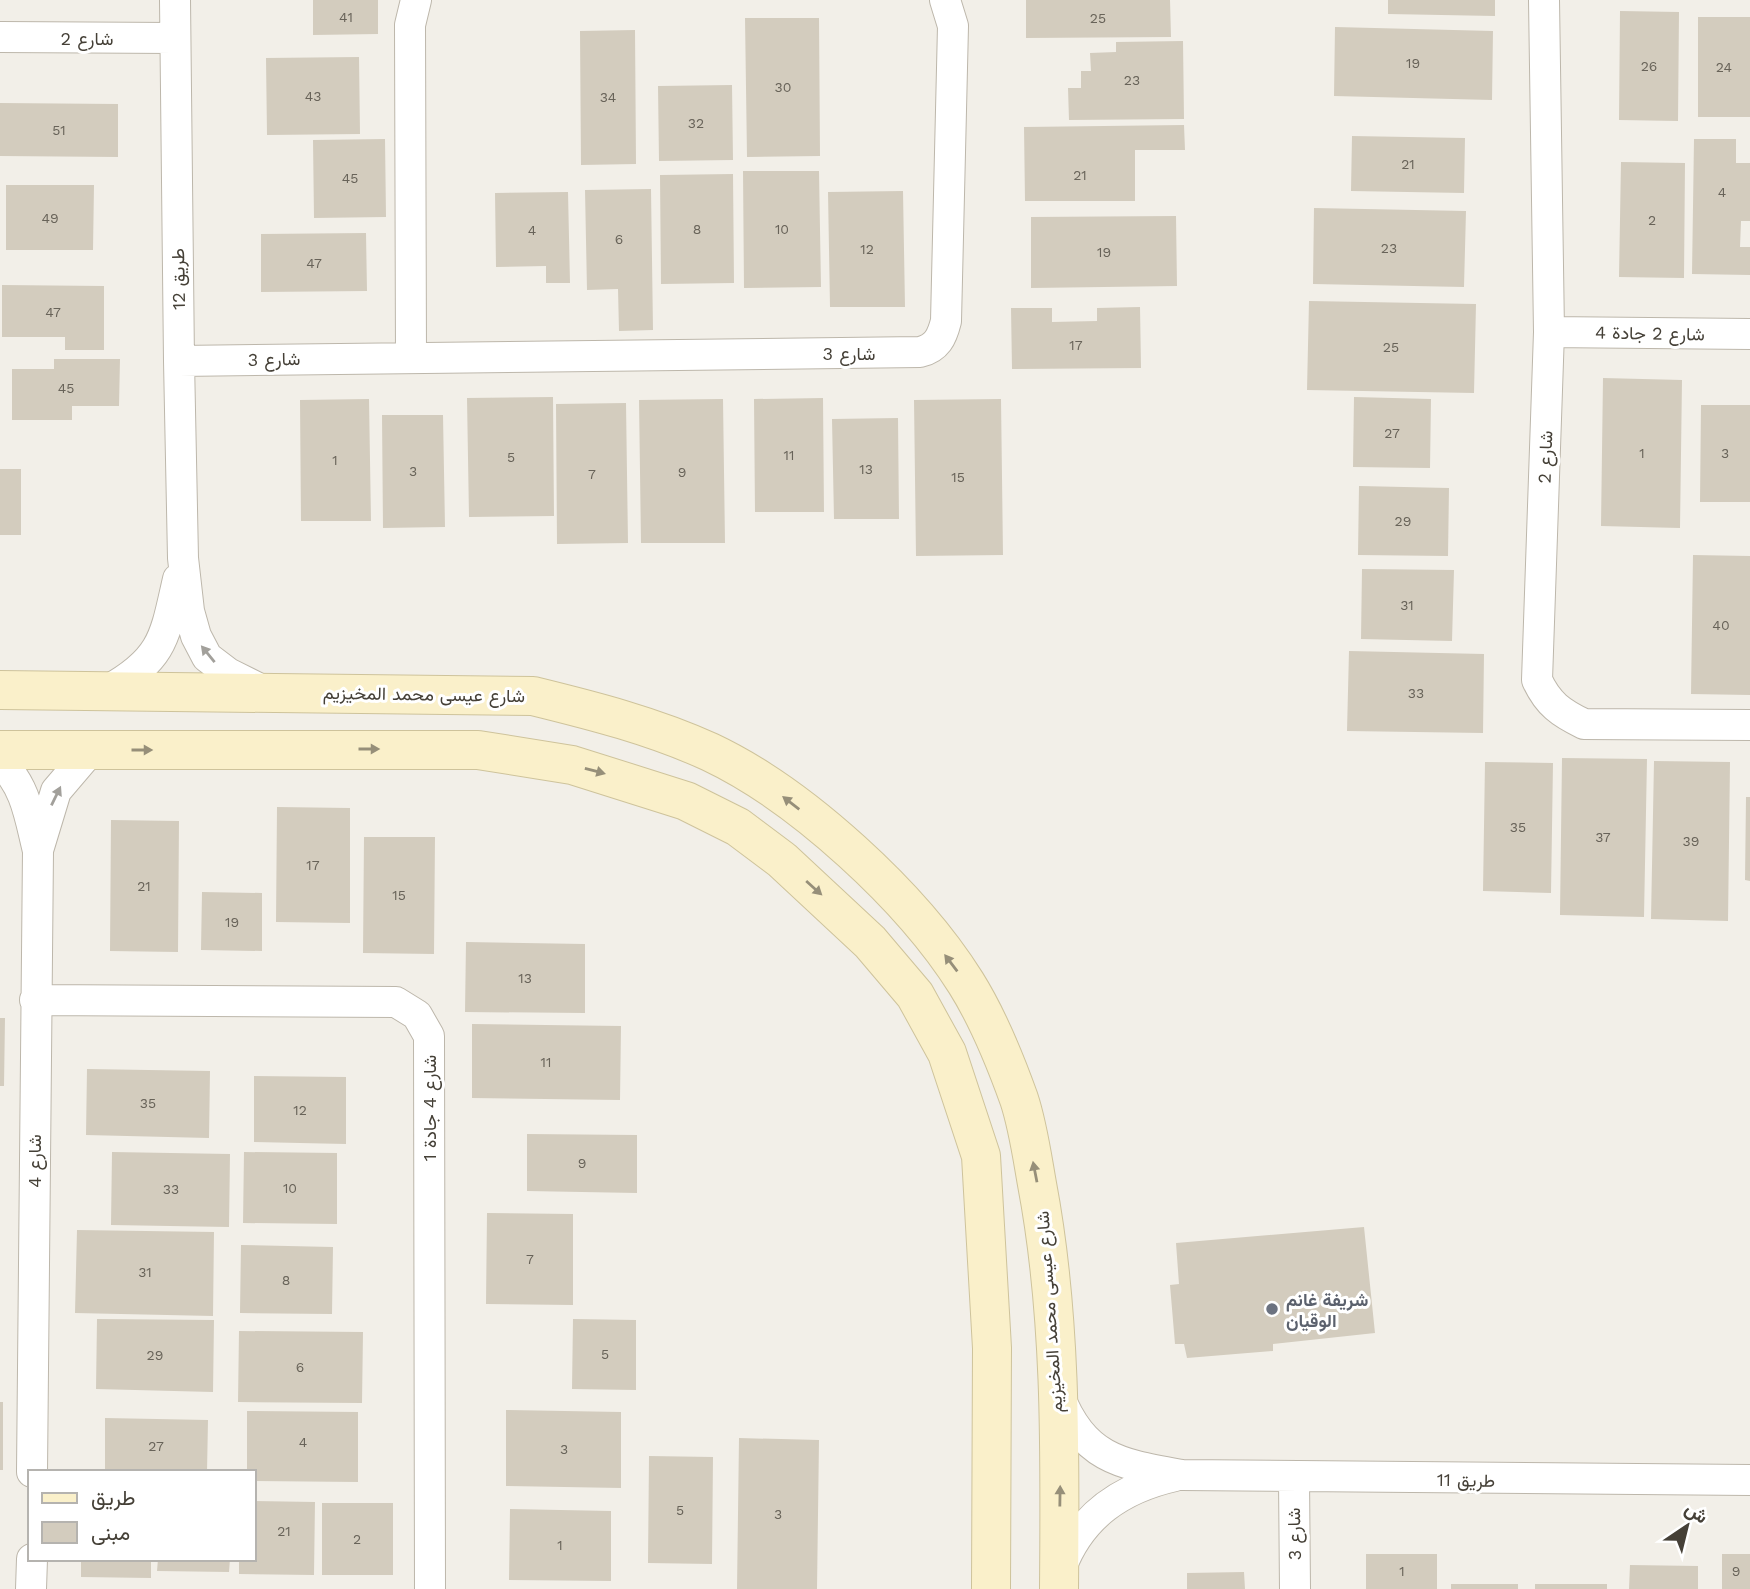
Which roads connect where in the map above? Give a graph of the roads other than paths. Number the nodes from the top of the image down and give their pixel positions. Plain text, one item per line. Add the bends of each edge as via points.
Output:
1 (176, 0) edge
2 (416, 0) edge
3 (945, 0) edge
4 (1544, 0) edge
5 (0, 37) edge
6 (174, 38) junction
7 (1549, 332) junction
8 (1750, 334) edge
9 (411, 356) junction
10 (179, 361) junction
11 (183, 558) junction
12 (0, 690) edge
13 (108, 690) junction
14 (264, 691) junction
15 (432, 693) junction
16 (533, 696) junction
17 (1750, 725) edge
18 (441, 749) junction
19 (0, 750) edge
20 (91, 750) junction
21 (517, 755) junction
22 (0, 762) edge
23 (38, 851) junction
24 (35, 1000) junction
25 (1056, 1389) junction
26 (32, 1470) edge
27 (1182, 1475) junction
28 (1294, 1478) junction
29 (1750, 1480) edge
30 (32, 1561) edge
31 (1059, 1581) edge
32 (32, 1589) edge
33 (430, 1589) edge
34 (991, 1589) edge
35 (1295, 1589) edge

1 - 6 street, طريق 12
2 - 9 street via 410,25
3 - 9 street, شارع 3 via 953,26 946,321 943,335 932,349
4 - 7 street, شارع 2
5 - 6 street, شارع 2
6 - 10 street, طريق 12
7 - 8 street, شارع 2 جادة 4
7 - 17 street, شارع 2 via 1537,680 1546,699 1560,713 1584,724
9 - 10 street, شارع 3
10 - 11 street, طريق 12
11 - 13 street, طريق 12 via 164,640 149,662
14 -> 11 street, طريق 12 via 207,657 189,611
12 - 13 street, شارع عيسى محمد المخيزيم
13 - 14 street, شارع عيسى محمد المخيزيم
14 - 15 street, شارع عيسى محمد المخيزيم
15 - 16 street, شارع عيسى محمد المخيزيم
15 - 18 street via 452,707 456,718 450,741
16 - 21 street via 523,701 509,721 507,733
25 -> 16 street, شارع عيسى محمد المخيزيم via 1046,1234 1020,1101 966,984 921,923 877,876 766,784 670,734
20 -> 18 street
18 - 21 street
19 - 20 street
23 -> 20 street, شارع 4 via 56,791
21 -> 34 street via 620,778 686,801 738,827 824,897 915,995 947,1053 981,1156 992,1348
22 - 23 street, شارع 4 via 16,779
23 - 24 street, شارع 4
24 - 26 street, شارع 4
24 - 33 street, شارع 4 جادة 1 via 396,1002 417,1015 429,1035
25 - 27 street, طريق 11 via 1074,1425 1104,1455 1120,1464
31 -> 25 street, شارع عيسى محمد المخيزيم
27 - 28 street, طريق 11
27 - 31 street, طريق 11 via 1144,1485 1105,1505 1078,1534
28 - 29 street, طريق 11
28 - 35 street, شارع 3
30 - 32 street

